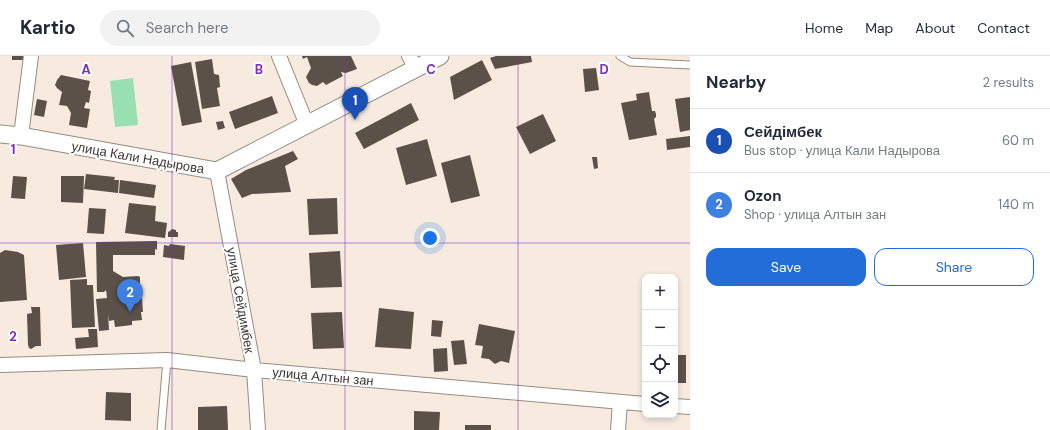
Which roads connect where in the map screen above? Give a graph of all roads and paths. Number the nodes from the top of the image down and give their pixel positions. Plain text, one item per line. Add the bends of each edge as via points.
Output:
1 (32, 56) edge
2 (279, 56) edge
3 (440, 56) edge
4 (620, 56) edge
5 (413, 62) edge
6 (690, 65) edge
7 (307, 125) junction
8 (0, 134) edge
9 (21, 136) junction
10 (217, 171) junction
11 (167, 360) junction
12 (0, 364) edge
13 (254, 370) junction
14 (620, 402) junction
15 (642, 404) edge
16 (678, 406) edge
17 (690, 407) edge
18 (161, 430) edge
19 (258, 430) edge
20 (618, 430) edge

1 - 9 street
2 - 7 street
3 - 5 street, улица Кали Надырова
4 - 6 lane via 630,62
5 - 7 street, улица Кали Надырова
7 - 10 street, улица Кали Надырова
8 - 9 street, улица Кали Надырова
9 - 10 street, улица Кали Надырова
10 - 13 street, улица Сейдимбек
11 - 12 street, улица Алтын зан
11 - 13 street, улица Алтын зан
11 - 18 lane
13 - 14 street, улица Алтын зан
13 - 19 street, улица Сейдимбек
14 - 15 street, улица Алтын зан
14 - 20 street
16 - 17 street

